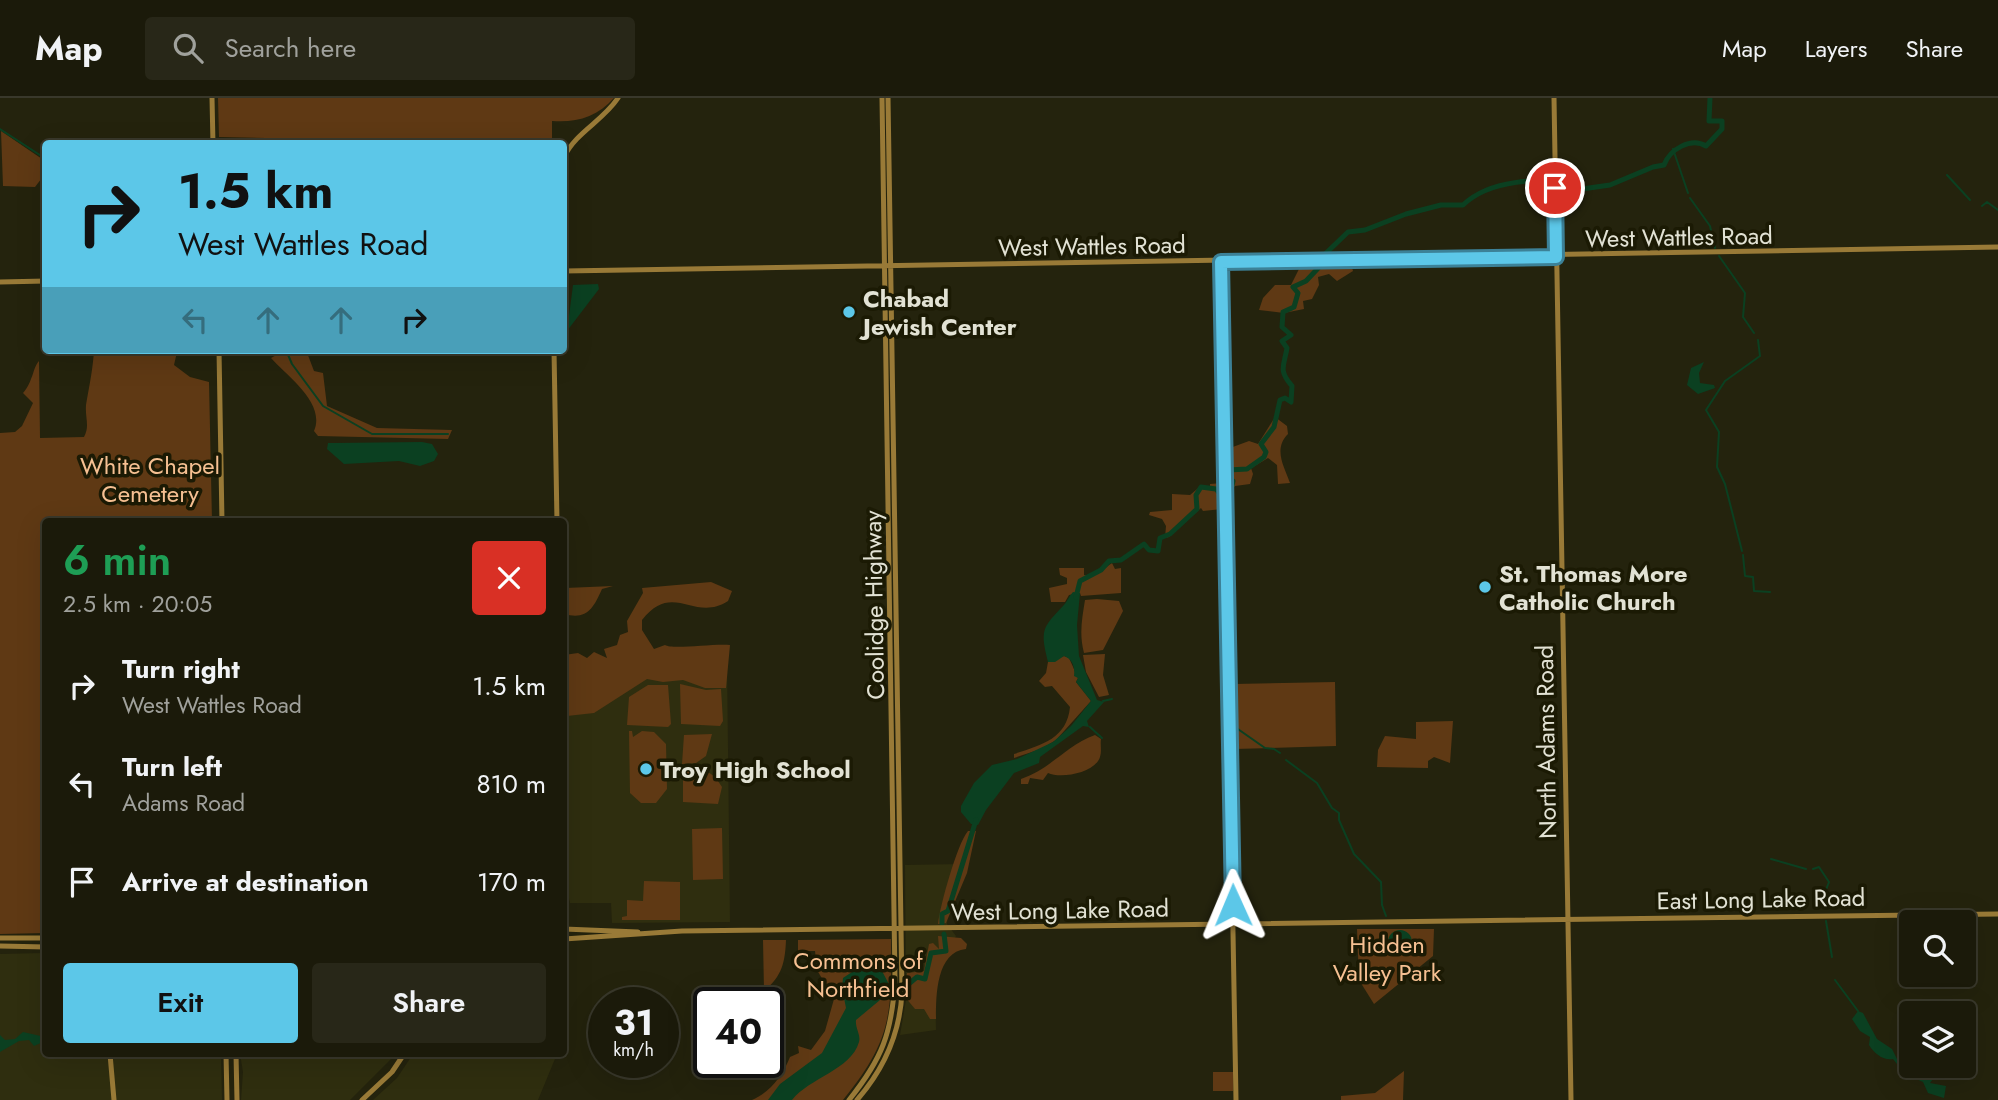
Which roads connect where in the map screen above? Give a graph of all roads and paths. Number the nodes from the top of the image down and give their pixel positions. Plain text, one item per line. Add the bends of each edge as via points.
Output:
1 (212, 98) edge
2 (618, 98) edge
3 (882, 98) edge
4 (888, 98) edge
5 (1554, 98) edge
6 (214, 140) edge
7 (567, 152) edge
8 (1998, 247) edge
9 (1556, 257) junction
10 (1221, 262) junction
11 (888, 265) junction
12 (567, 271) edge
13 (42, 281) edge
14 (0, 282) edge
15 (219, 354) edge
16 (554, 354) edge
17 (892, 447) junction
18 (222, 518) edge
19 (556, 518) edge
20 (894, 882) junction
21 (901, 886) junction
22 (895, 892) junction
23 (901, 897) junction
24 (1998, 914) edge
25 (1567, 919) junction
26 (1233, 925) junction
27 (567, 929) edge
28 (894, 929) junction
29 (902, 929) junction
30 (607, 932) junction
31 (22, 938) junction
32 (42, 938) edge
33 (0, 939) edge
34 (567, 939) edge
35 (0, 946) edge
36 (19, 946) junction
37 (42, 947) edge
38 (895, 970) junction
39 (902, 972) junction
40 (899, 981) junction
41 (110, 1057) edge
42 (226, 1057) edge
43 (236, 1057) edge
44 (402, 1057) edge
45 (227, 1084) junction
46 (236, 1087) junction
47 (114, 1100) edge
48 (227, 1100) edge
49 (237, 1100) edge
50 (362, 1100) edge
51 (849, 1100) edge
52 (857, 1100) edge
53 (1236, 1100) edge
54 (1571, 1100) edge

1 - 6 main road
2 - 7 main road
3 - 11 main road, Coolidge Highway
4 - 11 main road, Coolidge Highway
5 - 9 main road, North Adams Road
8 - 9 main road, West Wattles Road
9 - 10 main road, West Wattles Road
9 - 25 main road, North Adams Road
10 - 11 main road, West Wattles Road
10 - 26 main road
11 - 12 main road, West Wattles Road
11 - 17 main road, Coolidge Highway
13 - 14 main road
15 - 18 main road
16 - 19 main road
17 - 20 main road, Coolidge Highway
17 - 21 main road, Coolidge Highway
20 - 21 main road
20 - 22 main road, Coolidge Highway
21 - 23 main road, Coolidge Highway
22 - 23 main road
22 - 28 main road, Coolidge Highway
23 - 29 main road, Coolidge Highway
24 - 25 main road, East Long Lake Road
25 - 26 main road, West Long Lake Road
25 - 54 main road, North Adams Road
26 - 29 main road, West Long Lake Road
26 - 53 main road
27 - 30 main road, West Long Lake Road
28 - 29 main road, West Long Lake Road
28 - 30 main road, West Long Lake Road
28 - 38 main road, Coolidge Highway
29 - 39 main road, Coolidge Highway
30 - 34 main road, West Long Lake Road
31 - 32 main road
31 - 33 main road
31 - 36 main road
35 - 36 main road
36 - 37 main road
38 - 39 main road
38 - 40 main road, Coolidge Highway
39 - 40 main road, Coolidge Highway
40 - 51 main road, Coolidge Highway via 885,1044
40 - 52 main road, Coolidge Highway via 898,1026 888,1054
41 - 47 main road
42 - 45 main road
43 - 46 main road
44 - 50 main road
45 - 46 main road
45 - 48 main road
46 - 49 main road

